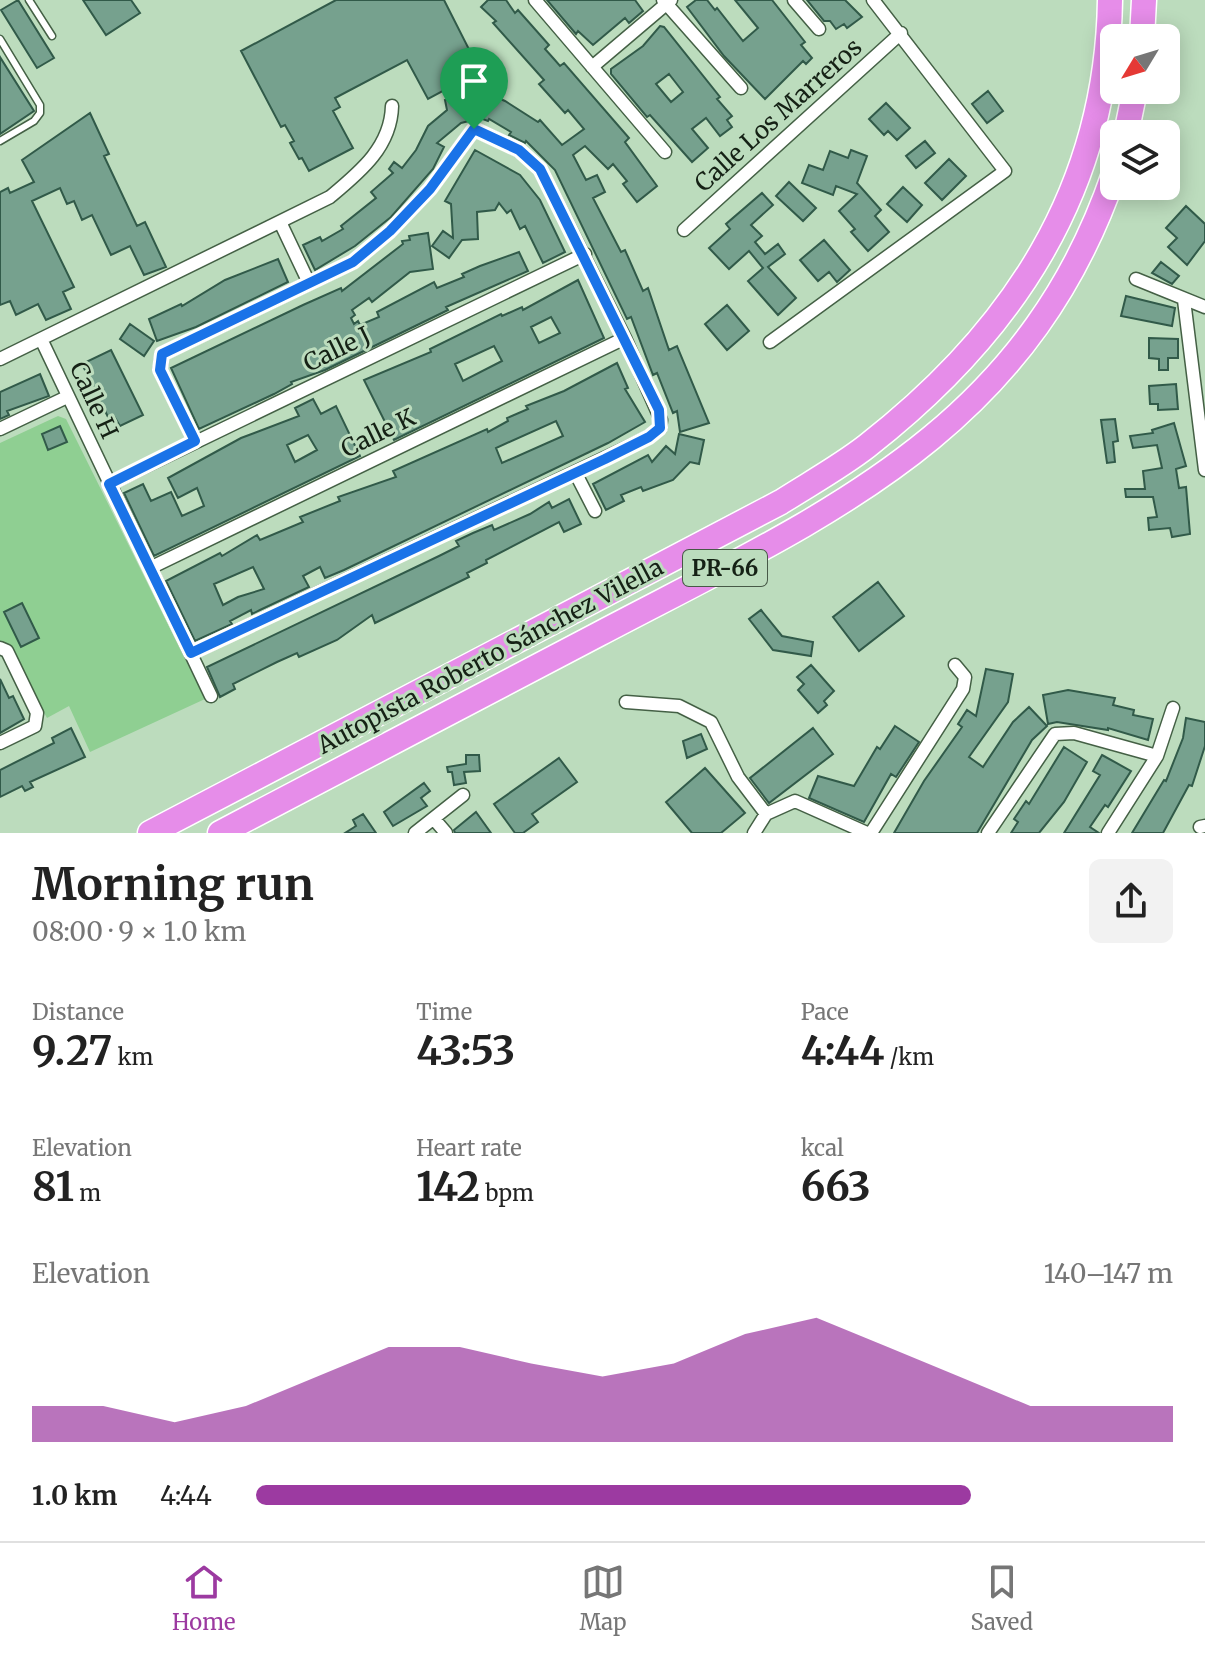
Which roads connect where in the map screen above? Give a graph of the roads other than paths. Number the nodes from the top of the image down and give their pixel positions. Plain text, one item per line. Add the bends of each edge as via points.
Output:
1 (29, 0) edge
2 (535, 0) edge
3 (794, 0) edge
4 (873, 0) edge
5 (1110, 0) edge
6 (1144, 0) edge
7 (666, 1) edge
8 (1143, 24) edge
9 (819, 29) dead end
10 (901, 33) junction
11 (52, 36) dead end
12 (0, 39) edge
13 (592, 67) junction
14 (741, 88) dead end
15 (392, 106) dead end
16 (0, 141) edge
17 (665, 152) dead end
18 (1104, 200) edge
19 (281, 224) junction
20 (684, 230) dead end
21 (585, 254) junction
22 (1136, 279) dead end
23 (309, 283) junction
24 (1184, 300) junction
25 (1205, 307) edge
26 (625, 338) junction
27 (41, 339) junction
28 (770, 342) dead end
29 (0, 359) edge
30 (67, 397) junction
31 (0, 429) edge
32 (195, 441) junction
33 (1205, 470) edge
34 (575, 472) junction
35 (109, 484) junction
36 (595, 511) dead end
37 (150, 568) junction
38 (0, 648) edge
39 (191, 653) junction
40 (955, 665) dead end
41 (211, 696) dead end
42 (626, 702) dead end
43 (1173, 708) dead end
44 (0, 743) edge
45 (1157, 756) junction
46 (463, 795) dead end
47 (766, 814) junction
48 (434, 819) junction
49 (150, 833) edge
50 (220, 833) edge
51 (415, 833) edge
52 (446, 833) edge
53 (754, 833) edge
54 (869, 833) edge
55 (988, 833) edge
56 (1108, 833) edge

1 - 11 lane
2 - 13 street
3 - 9 street
4 - 10 street
5 - 49 highway, Autopista Roberto Sánchez Vilella / PR-66 via 1102,85 1085,158 1067,205 1008,307 908,413 781,502
6 - 8 highway
7 - 13 street
7 - 14 street
10 - 20 street, Calle Los Marreros
10 - 28 street via 1005,171
12 - 16 lane via 40,105 34,121
13 - 17 street
15 - 19 street via 392,125 366,167 330,197
18 - 50 highway, Autopista Roberto Sánchez Vilella / PR-66 via 1037,327 962,413 902,463 773,542
19 - 23 street
19 - 27 street
21 - 23 street via 540,169 519,150 474,129 430,189 390,231 353,262
21 - 26 street
21 - 32 street, Calle J
22 - 24 street
23 - 32 street via 162,354 160,370
24 - 25 street
24 - 33 street
26 - 34 street via 659,410 660,428
26 - 37 street, Calle K
27 - 29 street
27 - 30 street, Calle H
30 - 31 street
30 - 35 street, Calle H
32 - 35 street, Calle J
34 - 36 street
34 - 39 street
35 - 37 street, Calle H
37 - 39 street, Calle H
38 - 44 street via 7,651 37,713 35,726
39 - 41 street, Calle H
40 - 54 street via 965,677 963,689
42 - 47 street via 679,706 711,722 738,777
43 - 45 street
45 - 55 street via 1074,733 1055,734
45 - 56 street
46 - 48 street
47 - 53 street
47 - 54 street via 795,801
48 - 51 street
48 - 52 street

